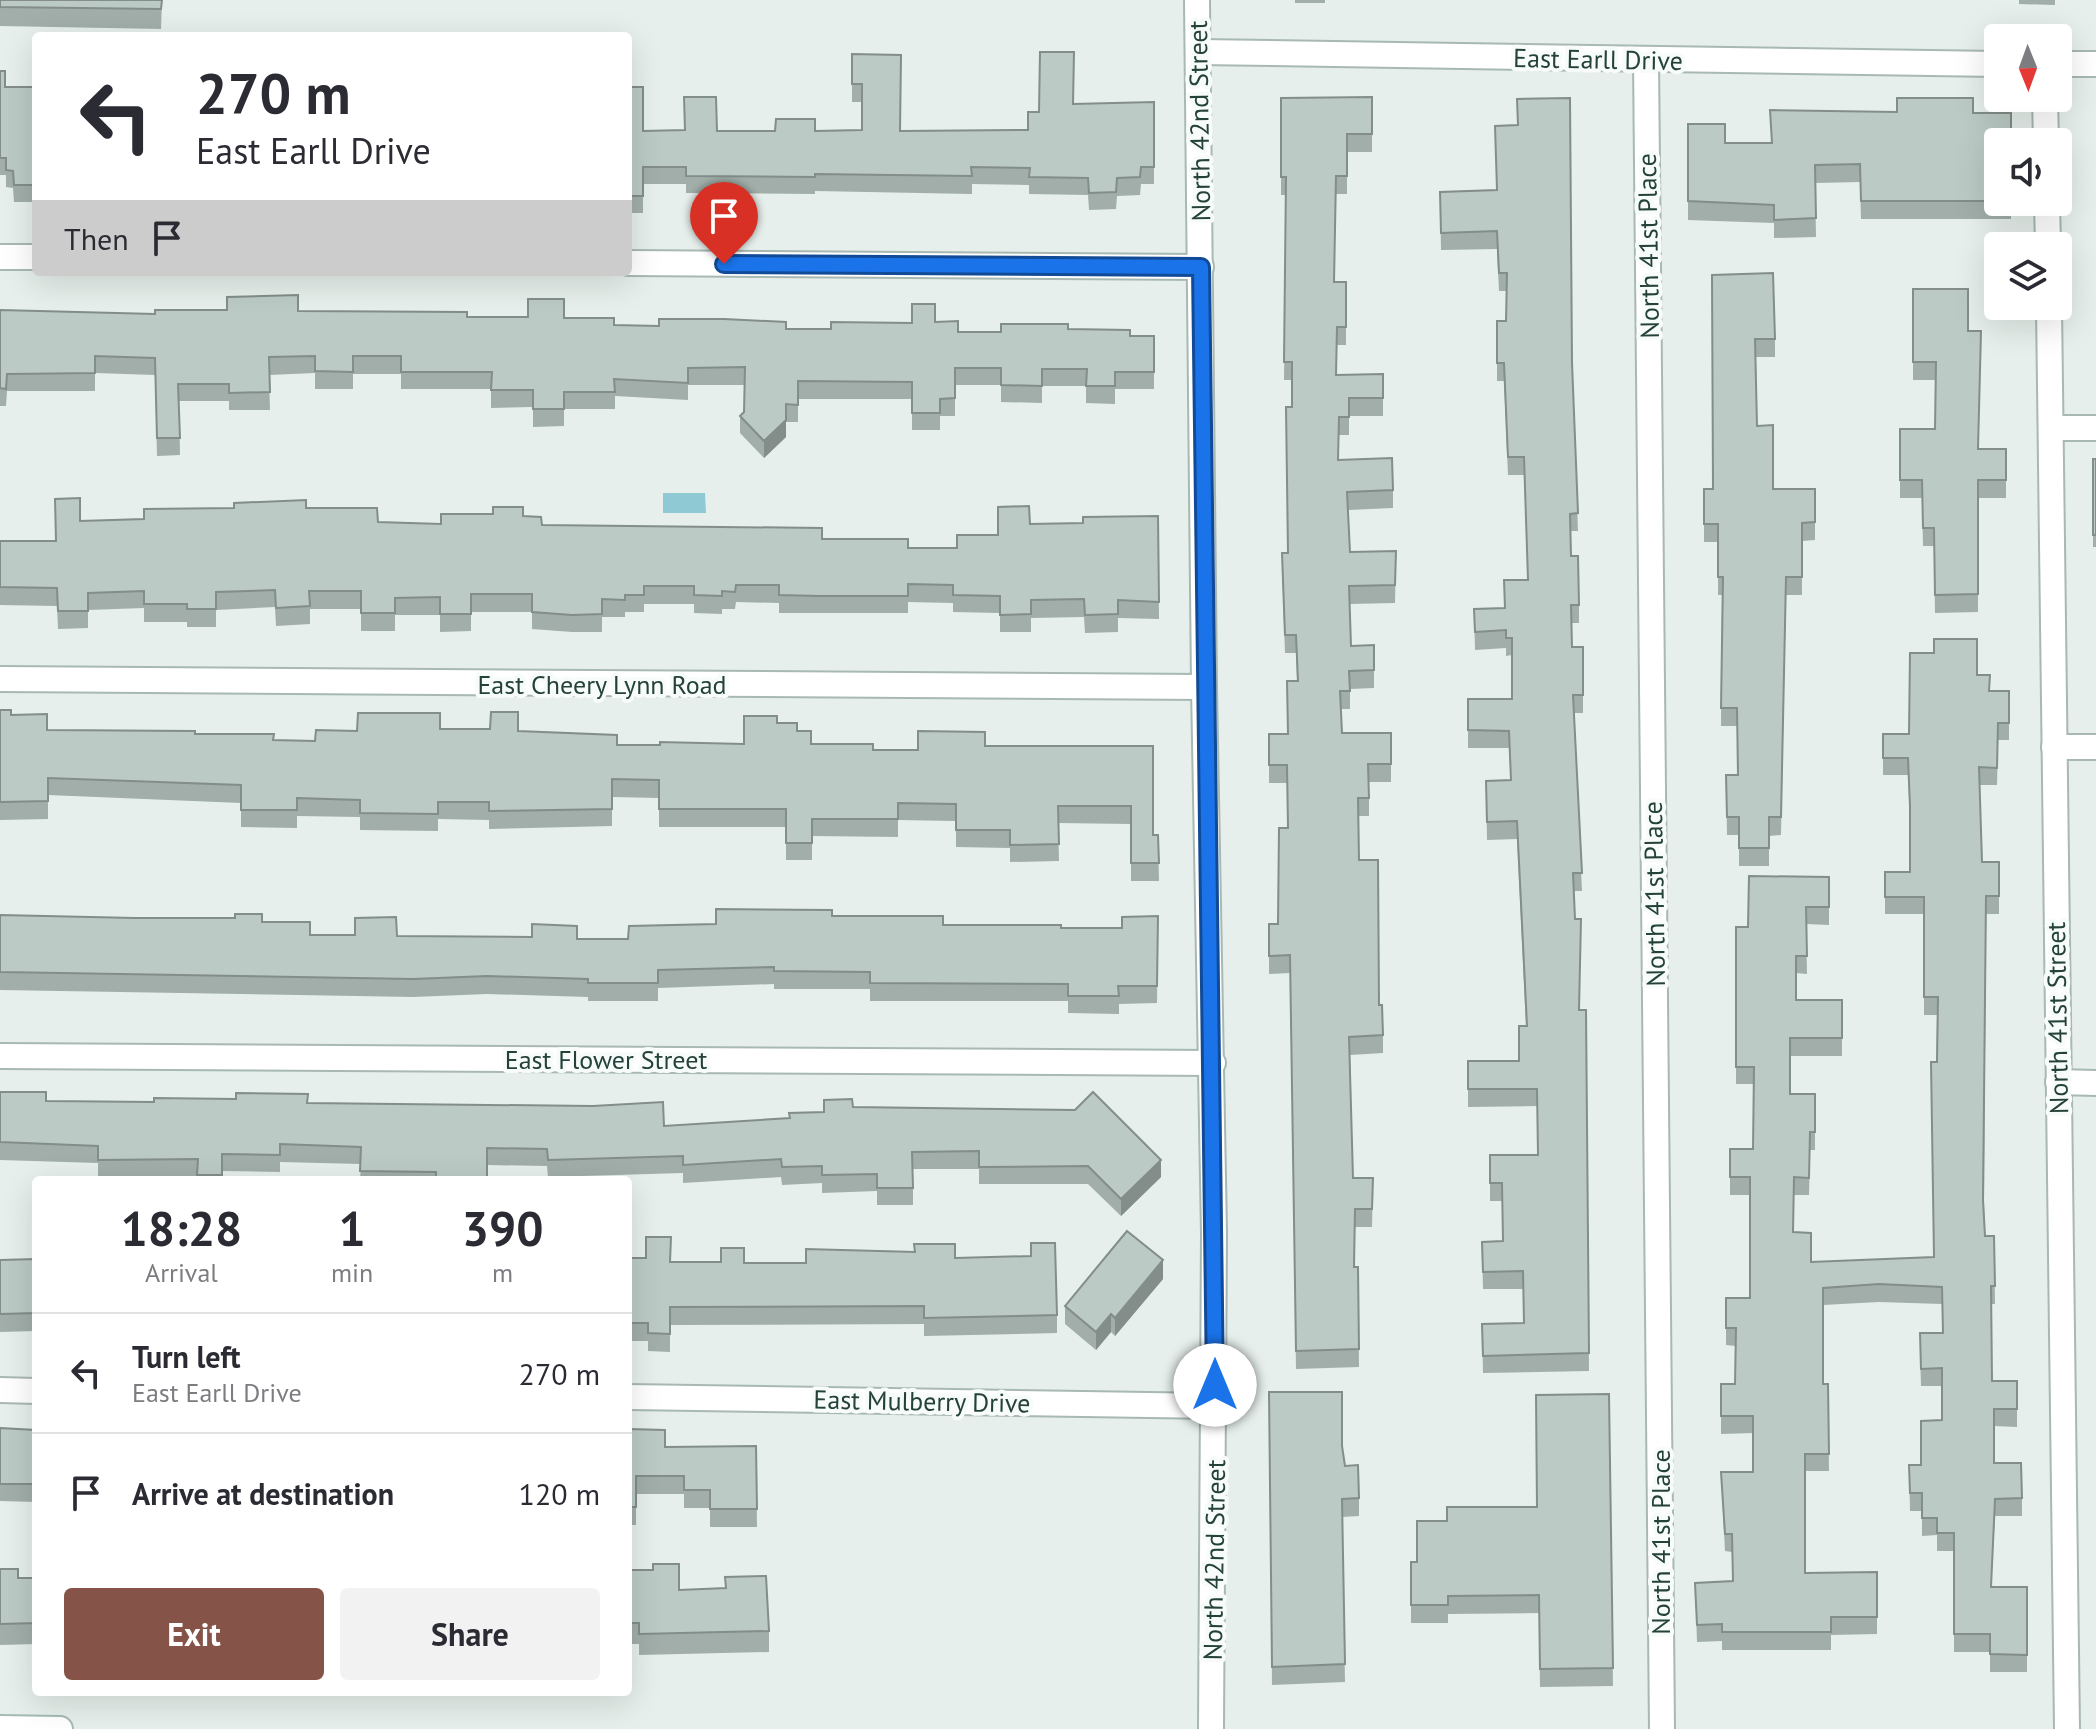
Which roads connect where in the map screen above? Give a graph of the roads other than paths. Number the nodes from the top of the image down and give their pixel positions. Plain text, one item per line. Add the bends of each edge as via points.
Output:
1 (1197, 0) edge
2 (1198, 52) junction
3 (1646, 60) junction
4 (1984, 64) edge
5 (2072, 64) edge
6 (2096, 64) edge
7 (0, 257) edge
8 (32, 257) edge
9 (632, 263) edge
10 (1201, 267) junction
11 (2049, 320) edge
12 (2052, 428) junction
13 (2096, 428) edge
14 (0, 679) edge
15 (1204, 687) junction
16 (2054, 747) junction
17 (2096, 747) edge
18 (0, 1056) edge
19 (1213, 1063) junction
20 (2058, 1082) junction
21 (2096, 1083) edge
22 (0, 1390) edge
23 (32, 1391) edge
24 (632, 1397) edge
25 (1215, 1406) junction
26 (0, 1728) edge
27 (60, 1729) edge
28 (1211, 1729) edge
29 (1662, 1729) edge
30 (2067, 1729) edge

1 - 2 street, North 42nd Street
2 - 3 street, East Earll Drive
2 - 10 street, North 42nd Street
3 - 4 street, East Earll Drive
3 - 29 street, North 41st Place
5 - 6 street
7 - 8 street
9 - 10 street
10 - 15 street, North 42nd Street
11 - 12 street, North 41st Street
12 - 13 street
12 - 16 street, North 41st Street
14 - 15 street, East Cheery Lynn Road
15 - 19 street, North 42nd Street
16 - 17 street
16 - 20 street, North 41st Street
18 - 19 street, East Flower Street
19 - 25 street, North 42nd Street
20 - 21 street
20 - 30 street, North 41st Street
22 - 23 street
24 - 25 street, East Mulberry Drive
25 - 28 street, North 42nd Street
26 - 27 street

